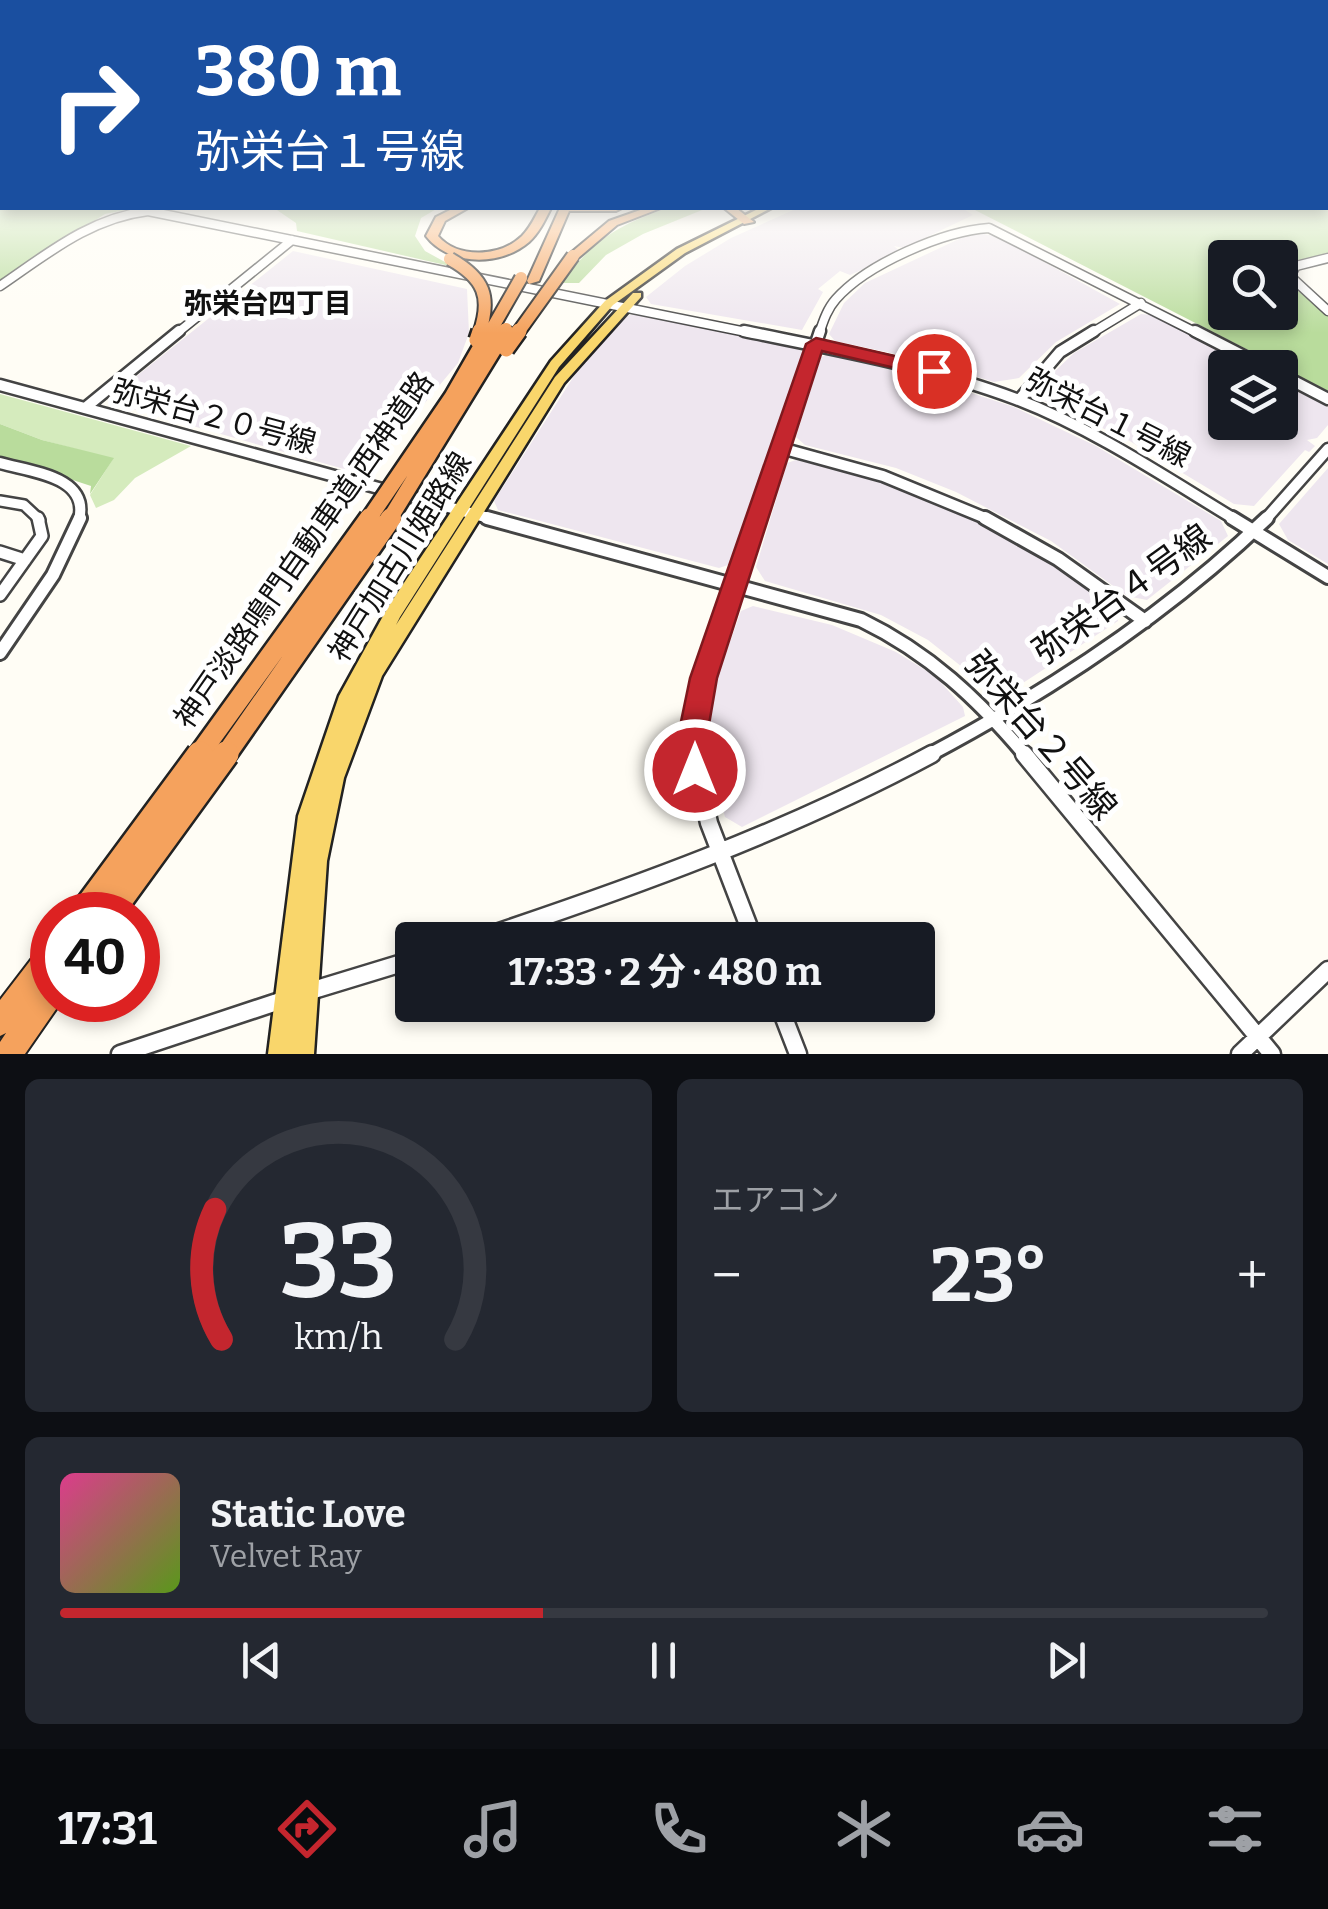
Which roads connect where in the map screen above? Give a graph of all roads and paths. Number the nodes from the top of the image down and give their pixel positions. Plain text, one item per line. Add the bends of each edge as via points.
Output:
1 (78, 235) edge
2 (268, 235) edge
3 (426, 235) edge
4 (432, 235) edge
5 (529, 235) edge
6 (545, 235) edge
7 (554, 235) edge
8 (598, 235) edge
9 (717, 235) edge
10 (951, 235) edge
11 (1008, 235) edge
12 (292, 240) junction
13 (1328, 258) edge
14 (527, 279) junction
15 (0, 286) edge
16 (1141, 303) junction
17 (616, 304) junction
18 (1328, 311) edge
19 (816, 344) junction
20 (1231, 350) edge
21 (464, 378) junction
22 (1298, 383) edge
23 (0, 385) edge
24 (1328, 399) edge
25 (467, 400) junction
26 (1019, 400) junction
27 (85, 408) junction
28 (782, 448) junction
29 (1328, 449) edge
30 (0, 463) edge
31 (0, 501) edge
32 (467, 511) junction
33 (1254, 531) junction
34 (0, 552) edge
35 (25, 560) junction
36 (1328, 577) edge
37 (734, 586) junction
38 (0, 596) edge
39 (1144, 621) junction
40 (0, 653) edge
41 (995, 719) junction
42 (719, 852) junction
43 (98, 892) edge
44 (125, 892) edge
45 (525, 922) edge
46 (747, 922) edge
47 (395, 965) edge
48 (1328, 970) edge
49 (30, 982) edge
50 (305, 993) junction
51 (283, 1000) junction
52 (0, 1022) edge
53 (31, 1022) edge
54 (786, 1022) edge
55 (1259, 1038) junction
56 (8, 1054) edge
57 (120, 1054) edge
58 (280, 1054) edge
59 (302, 1054) edge
60 (798, 1054) edge
61 (1240, 1054) edge
62 (1272, 1054) edge

1 - 15 street
2 - 12 street
3 - 21 highway, bridge via 480,278 488,300
4 - 5 highway via 443,248 474,256 519,245
6 - 14 highway, 神戸淡路鳴門自動車道;西神道路
7 - 14 highway, 神戸淡路鳴門自動車道;西神道路
8 - 25 highway, bridge via 573,256
9 - 17 main road, 神戸加古川姫路線
10 - 19 street via 850,285 827,312
11 - 16 street
12 - 17 street
12 - 27 street
13 - 18 street via 1296,266 1290,276
14 - 21 highway, 神戸淡路鳴門自動車道;西神道路, bridge
14 - 25 highway, 神戸淡路鳴門自動車道;西神道路, bridge
16 - 20 street
16 - 26 street via 1060,352
17 - 19 street, 弥栄台１号線
17 - 32 main road, 神戸加古川姫路線
19 - 26 street, 弥栄台１号線 via 924,368
19 - 28 street
21 - 43 highway, 神戸淡路鳴門自動車道;西神道路, bridge via 306,611
22 - 24 street
23 - 27 street, 弥栄台２０号線
25 - 44 highway, 神戸淡路鳴門自動車道;西神道路, bridge
26 - 33 street, 弥栄台１号線 via 1112,445
27 - 32 street, 弥栄台２０号線
28 - 37 street
28 - 39 street via 894,477 995,520 1083,572
29 - 33 street, 弥栄台４号線
30 - 40 street via 66,484 84,510 70,548
31 - 35 street via 40,516 42,536
32 - 37 street, 弥栄台２号線
32 - 50 main road, 神戸加古川姫路線 via 376,672 339,764 317,861
32 - 51 main road, 神戸加古川姫路線 via 394,612 328,747 308,816
33 - 36 street, 弥栄台１号線
33 - 39 street, 弥栄台４号線
34 - 35 street
35 - 38 street
37 - 41 street, 弥栄台２号線 via 861,620 909,643
37 - 42 street via 692,736
39 - 41 street, 弥栄台４号線
41 - 42 street, 弥栄台４号線 via 870,786
41 - 55 street, 弥栄台２号線
42 - 45 street, 弥栄台４号線
42 - 46 street
47 - 50 street
48 - 55 street
49 - 52 highway
50 - 51 street
50 - 59 main road, 神戸加古川姫路線
51 - 57 street
51 - 58 main road, 神戸加古川姫路線
53 - 56 highway
54 - 60 street
55 - 61 street
55 - 62 street, 弥栄台２号線

